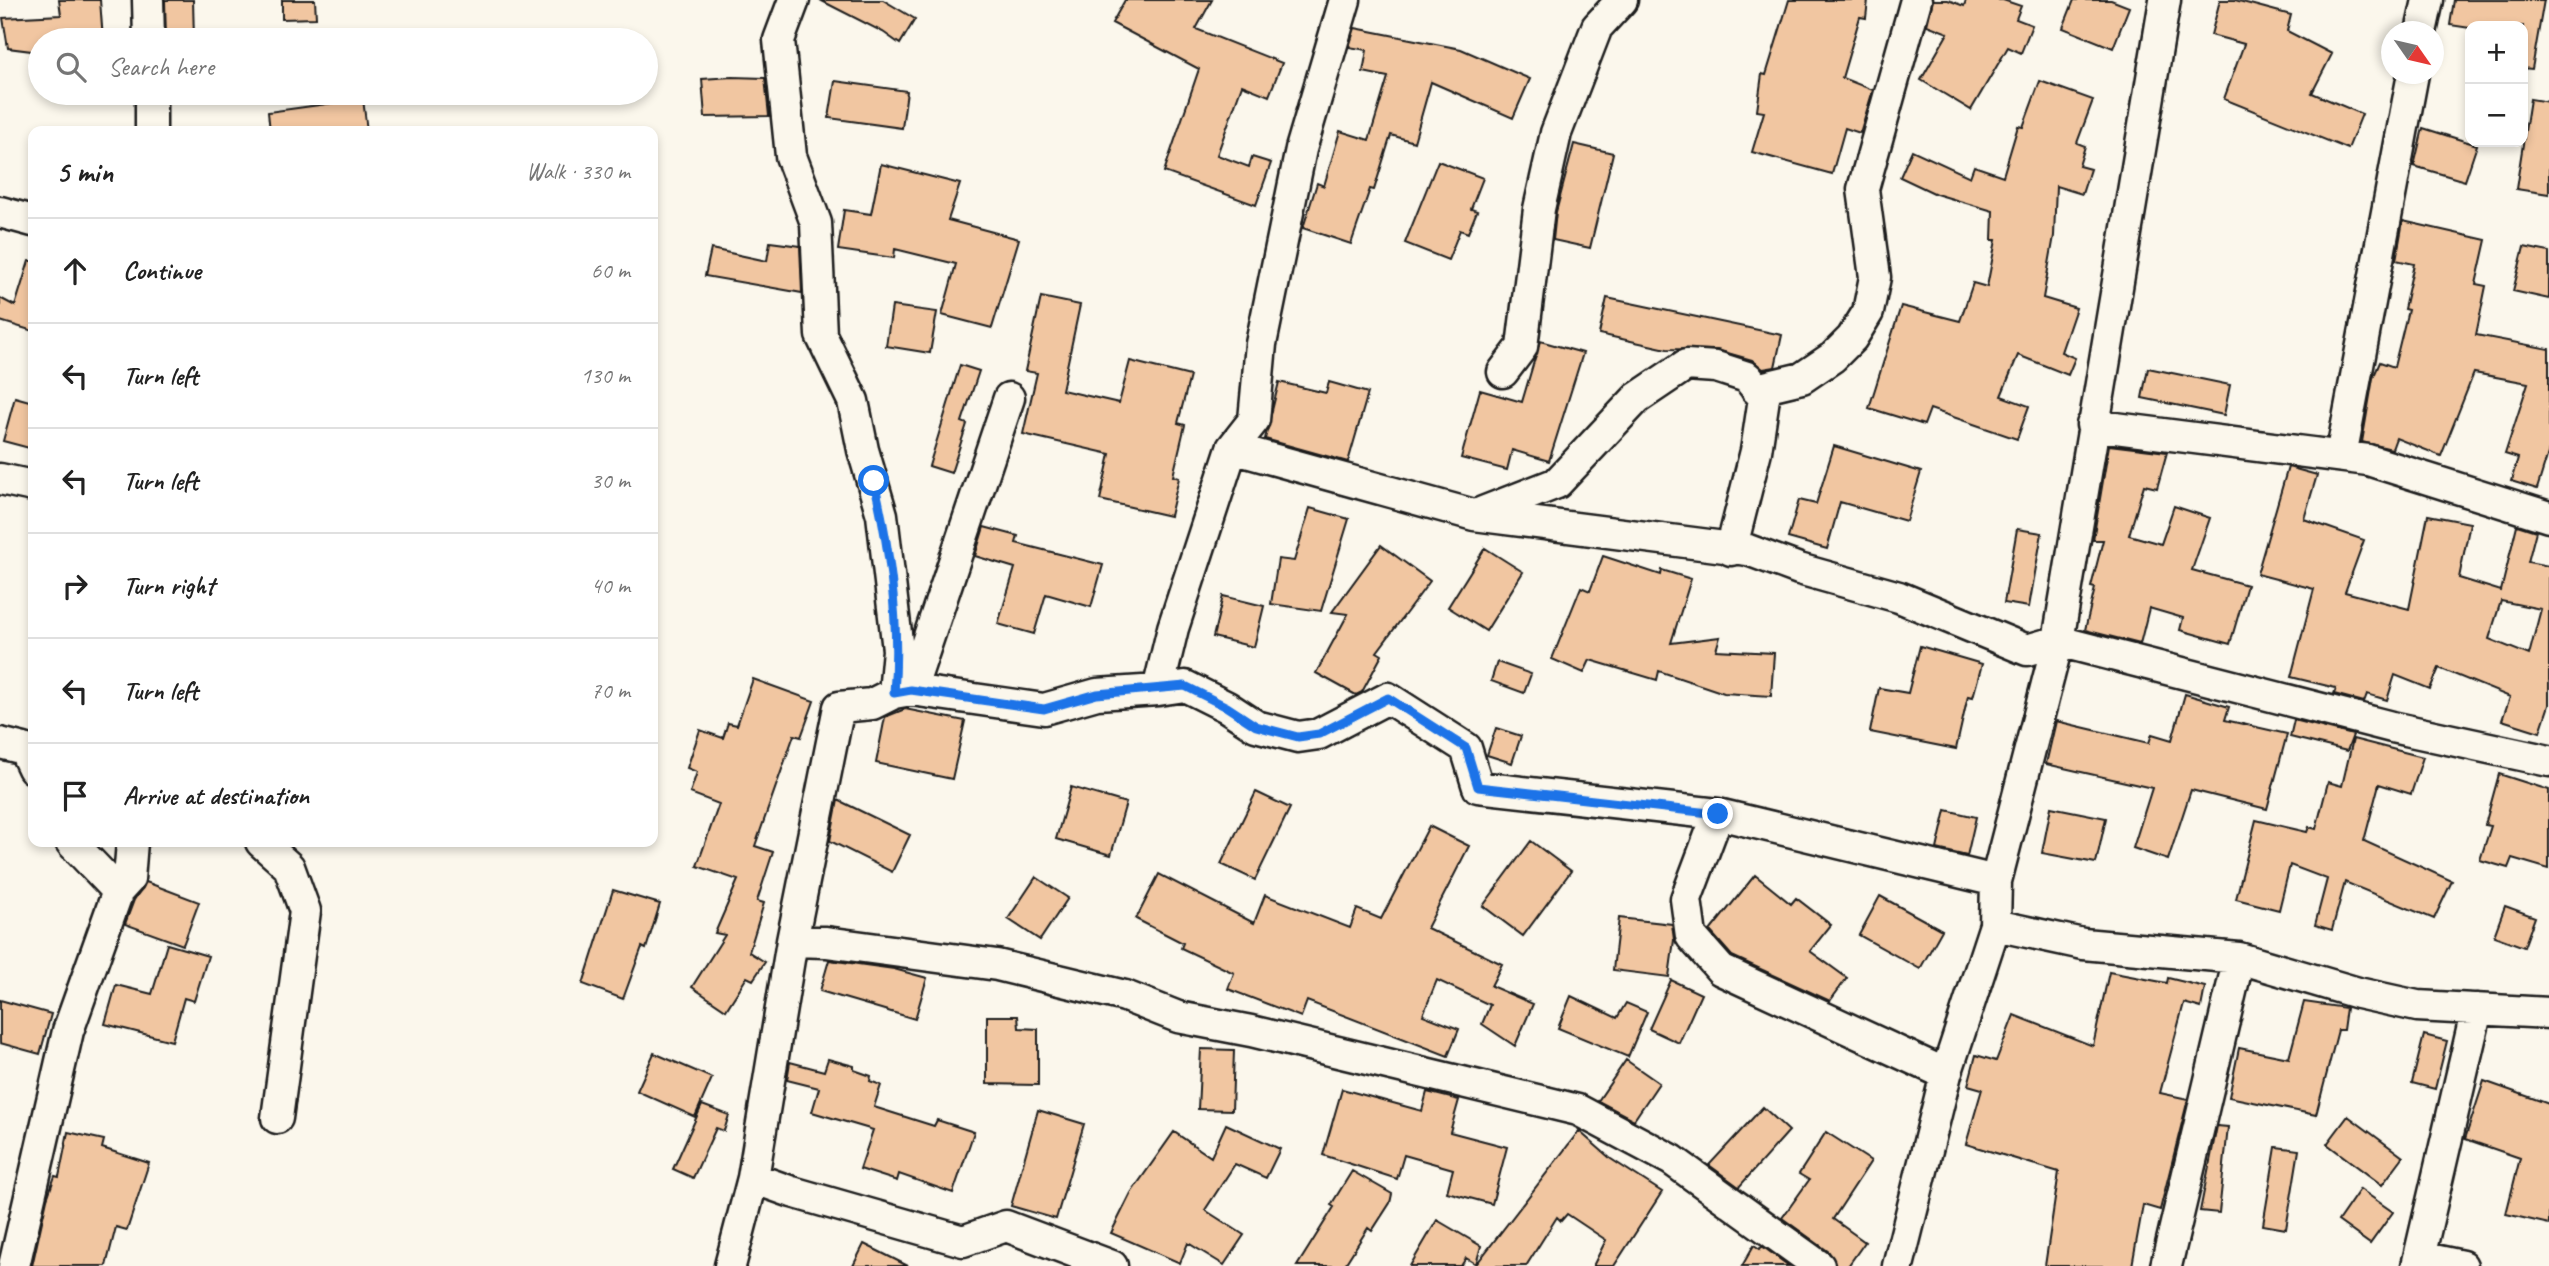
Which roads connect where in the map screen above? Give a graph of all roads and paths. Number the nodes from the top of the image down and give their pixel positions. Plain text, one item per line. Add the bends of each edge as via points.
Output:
1 (148, 0) edge
2 (794, 0) edge
3 (1345, 0) edge
4 (1622, 0) edge
5 (1916, 0) edge
6 (2165, 0) edge
7 (2428, 0) edge
8 (2423, 21) edge
9 (149, 28) edge
10 (2411, 84) edge
11 (151, 105) edge
12 (151, 126) edge
13 (0, 212) edge
14 (28, 220) edge
15 (1503, 372) dead end
16 (1756, 389) junction
17 (1009, 398) dead end
18 (2092, 425) junction
19 (1232, 448) junction
20 (2341, 456) junction
21 (0, 478) edge
22 (28, 485) edge
23 (1474, 515) junction
24 (2549, 517) edge
25 (1731, 550) junction
26 (2057, 641) junction
27 (1157, 690) junction
28 (903, 692) junction
29 (2549, 761) edge
30 (1718, 814) junction
31 (76, 847) edge
32 (132, 847) edge
33 (267, 847) edge
34 (1996, 881) junction
35 (118, 891) junction
36 (1995, 925) junction
37 (792, 942) junction
38 (2239, 958) junction
39 (2477, 1009) junction
40 (2549, 1013) edge
41 (1946, 1074) junction
42 (277, 1118) dead end
43 (753, 1178) junction
44 (2418, 1261) edge
45 (14, 1266) edge
46 (730, 1266) edge
47 (1112, 1266) edge
48 (1819, 1266) edge
49 (1898, 1266) edge
50 (2166, 1266) edge
51 (2462, 1266) edge

1 - 9 street
2 - 28 street via 779,40 791,156 816,223 821,335 853,401 882,514
3 - 19 street via 1301,149 1261,344 1254,420
4 - 15 street via 1597,27 1556,133 1539,209 1522,347
5 - 16 street via 1863,189 1875,277 1868,312 1852,338 1802,378
6 - 18 street
7 - 8 street
10 - 20 street
11 - 12 street
13 - 14 street
16 - 23 street via 1747,377 1716,367 1686,365 1637,398 1557,483
16 - 25 street via 1764,398 1756,451
17 - 28 street
18 - 20 street
18 - 26 street
19 - 23 street
19 - 27 street
20 - 24 street via 2389,466
21 - 22 street
23 - 25 street
25 - 26 street via 1748,550 1899,597 2027,650
26 - 29 street via 2392,727
26 - 34 street
27 - 28 street via 1097,694 1044,709
27 - 30 street via 1185,686 1256,726 1298,737 1319,734 1388,698 1466,748 1478,787
28 - 37 street via 872,704 839,707
30 - 34 street
30 - 41 street via 1686,899 1691,936 1721,970
31 - 35 street
32 - 35 street via 130,879
33 - 42 street via 289,867 305,911
34 - 36 street
35 - 45 street via 68,1031
36 - 38 street via 2083,944
36 - 41 street
37 - 43 street
37 - 48 street via 826,942 997,965 1125,996 1178,1017 1578,1110 1672,1160
38 - 39 street via 2417,1006
38 - 50 street
39 - 40 street
39 - 44 street
41 - 49 street
43 - 46 street
43 - 47 street via 963,1241 1006,1226
44 - 51 street

